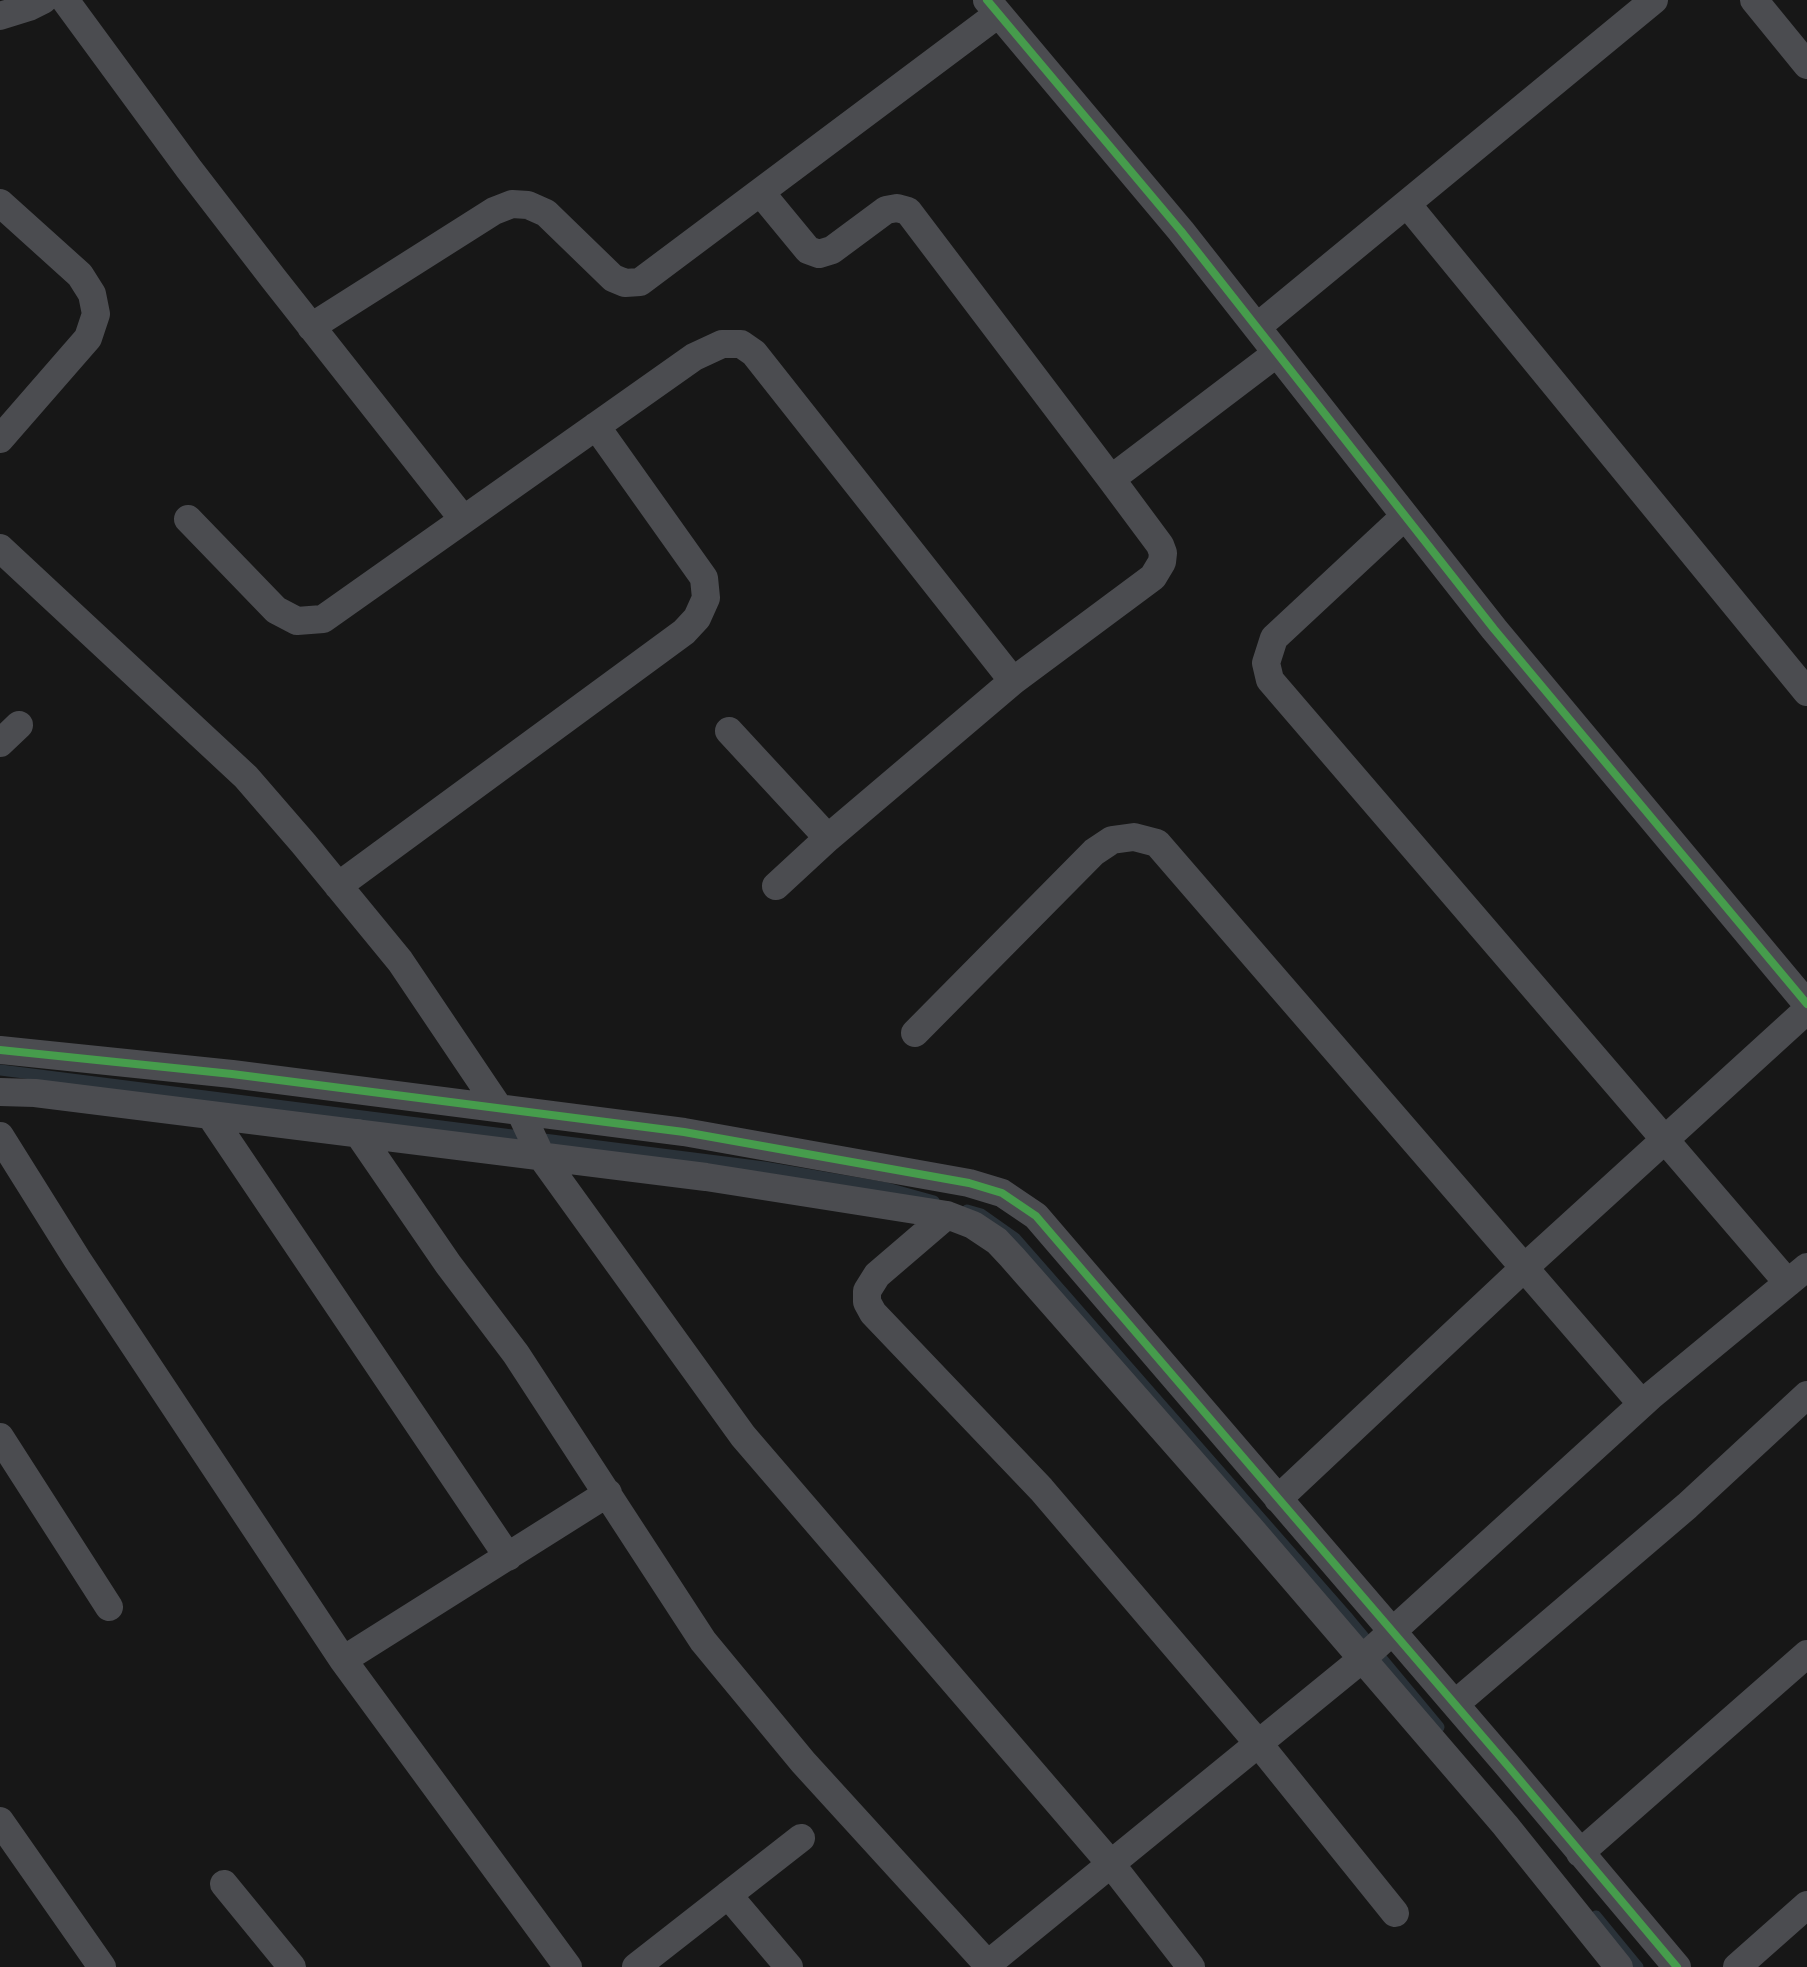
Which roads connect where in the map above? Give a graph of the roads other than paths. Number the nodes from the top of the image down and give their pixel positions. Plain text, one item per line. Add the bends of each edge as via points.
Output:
1 (43, 0) edge
2 (65, 0) edge
3 (1654, 0) edge
4 (1754, 0) edge
5 (993, 7) edge
6 (0, 16) edge
7 (1805, 59) edge
8 (762, 192) junction
9 (0, 203) edge
10 (1407, 204) junction
11 (311, 327) junction
12 (1257, 327) junction
13 (1277, 353) junction
14 (596, 426) junction
15 (0, 438) edge
16 (1111, 479) junction
17 (1405, 516) junction
18 (188, 519) dead end
19 (463, 519) junction
20 (0, 548) edge
21 (1013, 681) junction
22 (1807, 692) edge
23 (729, 731) dead end
24 (828, 838) junction
25 (338, 886) junction
26 (776, 886) dead end
27 (1807, 1004) edge
28 (1807, 1010) edge
29 (915, 1033) dead end
30 (0, 1050) edge
31 (0, 1092) edge
32 (210, 1115) junction
33 (524, 1129) junction
34 (358, 1134) junction
35 (0, 1136) edge
36 (1665, 1139) junction
37 (947, 1215) junction
38 (1524, 1268) junction
39 (1798, 1275) edge
40 (1807, 1395) edge
41 (1642, 1404) junction
42 (0, 1437) edge
43 (9, 1471) edge
44 (608, 1493) junction
45 (1278, 1499) junction
46 (508, 1557) junction
47 (109, 1607) dead end
48 (1376, 1646) junction
49 (1807, 1654) edge
50 (343, 1660) junction
51 (1455, 1704) junction
52 (1258, 1743) junction
53 (0, 1821) edge
54 (801, 1838) dead end
55 (1580, 1852) junction
56 (1110, 1864) junction
57 (224, 1884) dead end
58 (728, 1895) junction
59 (1807, 1905) edge
60 (1395, 1912) dead end
61 (1616, 1947) edge
62 (989, 1966) edge
63 (102, 1967) edge
64 (292, 1967) edge
65 (568, 1967) edge
66 (636, 1967) edge
67 (789, 1967) edge
68 (1192, 1967) edge
69 (1677, 1967) edge
70 (1737, 1967) edge

1 - 6 street
2 - 11 street
3 - 10 street
4 - 7 street
5 - 8 street
5 - 12 street
8 - 11 street via 640,282 625,283 601,268 546,213 528,205 512,204 494,211
8 - 16 street via 808,250 820,254 832,250 886,210 908,211
9 - 15 street via 80,275 92,294 96,314 88,338
10 - 12 street
10 - 22 street
11 - 19 street
12 - 13 street
13 - 16 street
13 - 17 street
14 - 19 street
14 - 21 street via 694,357 722,344 741,344 754,353
14 - 25 street via 704,578 706,598 697,618 676,638
16 - 21 street via 1160,545 1162,562 1153,576
17 - 27 street via 1494,629
17 - 36 street via 1274,638 1266,663 1270,680
18 - 19 street via 276,610 297,621 323,619
20 - 25 street via 246,777
21 - 24 street
23 - 24 street
24 - 26 street
25 - 33 street via 400,961
28 - 36 street
29 - 38 street via 1094,852 1112,840 1134,837 1157,843
30 - 33 street via 232,1074
31 - 32 street via 35,1093
32 - 34 street
32 - 46 street
33 - 34 street
33 - 37 street via 706,1177
33 - 45 street via 684,1132 969,1183 1002,1193 1036,1216
33 - 56 street via 743,1436
34 - 44 street via 448,1264 516,1354
35 - 50 street via 77,1259
36 - 38 street
36 - 39 street
37 - 48 street via 973,1225 997,1241 1244,1520
37 - 52 street via 877,1275 867,1291 867,1302 1041,1489
38 - 41 street
38 - 45 street
39 - 41 street
40 - 51 street via 1687,1506
41 - 48 street
42 - 43 street
43 - 47 street
44 - 46 street
44 - 62 street via 703,1641 803,1762
45 - 48 street
46 - 50 street
48 - 51 street
48 - 52 street
48 - 61 street via 1505,1825
49 - 55 street
50 - 65 street
51 - 55 street
52 - 56 street
52 - 60 street
53 - 63 street
54 - 58 street
55 - 61 street
56 - 62 street
56 - 68 street
57 - 64 street
58 - 66 street
58 - 67 street
59 - 70 street
61 - 69 street

